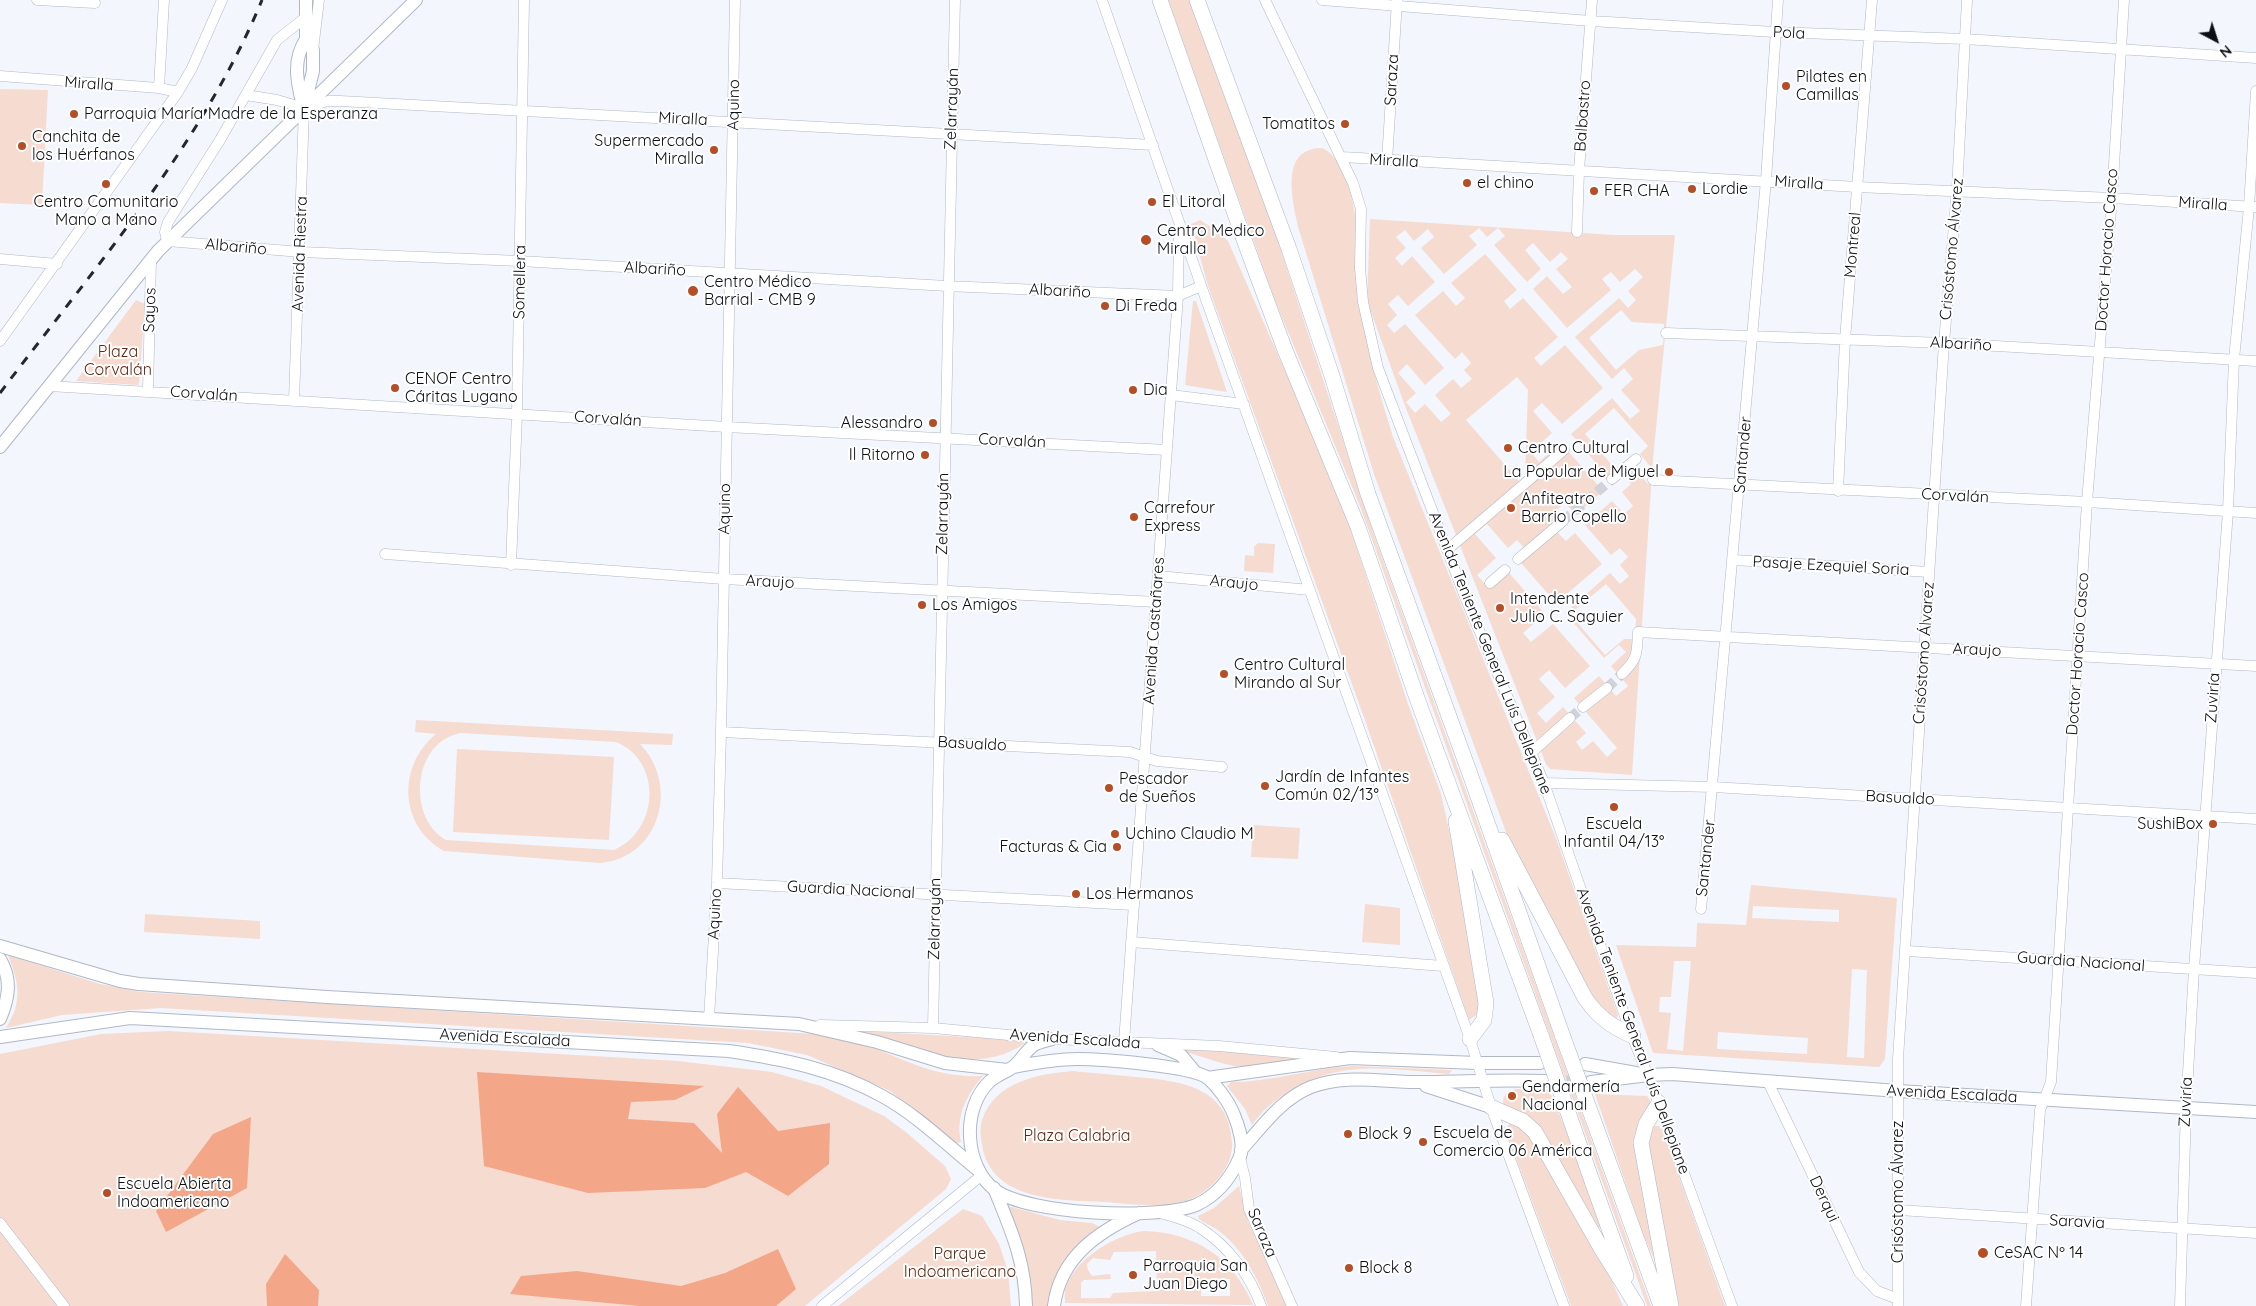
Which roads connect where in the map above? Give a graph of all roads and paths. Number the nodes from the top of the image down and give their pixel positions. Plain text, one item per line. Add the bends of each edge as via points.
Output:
1 (37, 0) edge
2 (164, 0) edge
3 (222, 0) edge
4 (319, 0) edge
5 (416, 0) edge
6 (524, 0) edge
7 (735, 0) edge
8 (955, 0) edge
9 (1102, 0) edge
10 (1160, 0) edge
11 (1197, 0) edge
12 (1265, 0) edge
13 (1322, 0) edge
14 (1592, 0) edge
15 (1778, 0) edge
16 (1872, 0) edge
17 (1967, 0) edge
18 (2124, 0) edge
19 (95, 3) dead end
20 (1397, 3) edge
21 (306, 7) edge
22 (1591, 20) junction
23 (1775, 32) junction
24 (1869, 37) junction
25 (1965, 39) junction
26 (309, 44) junction
27 (2121, 49) junction
28 (2256, 58) edge
29 (0, 76) edge
30 (159, 88) junction
31 (2256, 91) edge
32 (178, 92) junction
33 (246, 95) junction
34 (304, 108) junction
35 (521, 110) junction
36 (734, 122) junction
37 (952, 134) junction
38 (1153, 145) junction
39 (1342, 158) junction
40 (1387, 161) junction
41 (1579, 170) junction
42 (1766, 180) junction
43 (1858, 187) junction
44 (1957, 190) junction
45 (2112, 198) junction
46 (2252, 207) edge
47 (1180, 220) junction
48 (1577, 232) dead end
49 (168, 241) junction
50 (300, 252) junction
51 (0, 259) edge
52 (151, 259) junction
53 (520, 261) junction
54 (57, 264) junction
55 (730, 273) junction
56 (947, 286) junction
57 (1201, 286) junction
58 (1178, 296) junction
59 (1666, 333) dead end
60 (1753, 336) junction
61 (1845, 340) junction
62 (0, 341) edge
63 (1944, 343) junction
64 (2099, 353) junction
65 (2234, 359) junction
66 (2256, 361) edge
67 (49, 386) junction
68 (148, 390) junction
69 (1171, 395) junction
70 (294, 401) junction
71 (1244, 404) junction
72 (517, 414) junction
73 (727, 427) junction
74 (944, 437) junction
75 (0, 447) edge
76 (1167, 450) junction
77 (1564, 450) dead end
78 (1636, 458) dead end
79 (1612, 479) tunnel mouth
80 (1653, 480) dead end
81 (1740, 486) junction
82 (1838, 491) junction
83 (1935, 495) junction
84 (2088, 502) junction
85 (2228, 511) junction
86 (2256, 513) edge
87 (1563, 521) tunnel mouth
88 (1447, 550) junction
89 (385, 554) dead end
90 (1518, 559) dead end
91 (1734, 560) junction
92 (511, 565) junction
93 (1505, 570) dead end
94 (1929, 572) junction
95 (1158, 576) junction
96 (724, 579) junction
97 (1490, 583) dead end
98 (1310, 590) junction
99 (941, 591) junction
100 (1156, 602) junction
101 (1727, 638) junction
102 (1925, 647) junction
103 (2077, 655) junction
104 (2215, 664) junction
105 (2256, 666) edge
106 (1622, 674) tunnel mouth
107 (1607, 688) tunnel mouth
108 (1583, 707) tunnel mouth
109 (1570, 718) tunnel mouth
110 (721, 732) junction
111 (938, 742) junction
112 (1532, 752) junction
113 (1145, 757) junction
114 (1222, 767) dead end
115 (1470, 774) junction
116 (1448, 778) junction
117 (1544, 783) junction
118 (1713, 787) junction
119 (1913, 799) junction
120 (2068, 806) junction
121 (2206, 815) junction
122 (2256, 819) edge
123 (717, 883) junction
124 (935, 894) junction
125 (1134, 905) junction
126 (1701, 909) dead end
127 (1131, 942) junction
128 (0, 946) edge
129 (1907, 951) junction
130 (0, 959) edge
131 (2058, 961) junction
132 (1443, 966) junction
133 (2194, 969) junction
134 (2256, 973) edge
135 (0, 1019) edge
136 (710, 1019) junction
137 (799, 1024) junction
138 (933, 1028) junction
139 (1633, 1036) junction
140 (0, 1037) edge
141 (1052, 1039) junction
142 (1470, 1039) junction
143 (1124, 1042) junction
144 (1158, 1044) junction
145 (1350, 1058) junction
146 (1477, 1063) junction
147 (1540, 1063) dead end
148 (1585, 1064) dead end
149 (1010, 1068) junction
150 (1201, 1075) junction
151 (1649, 1075) junction
152 (1482, 1081) junction
153 (1545, 1081) tunnel mouth
154 (1414, 1082) junction
155 (1591, 1082) tunnel mouth
156 (1768, 1082) junction
157 (1898, 1091) junction
158 (2044, 1099) junction
159 (1659, 1103) junction
160 (1491, 1107) junction
161 (2186, 1108) junction
162 (2256, 1112) edge
163 (1240, 1154) junction
164 (980, 1173) junction
165 (994, 1188) junction
166 (1899, 1210) junction
167 (1142, 1212) junction
168 (1159, 1213) junction
169 (2032, 1219) junction
170 (0, 1222) edge
171 (2181, 1228) junction
172 (2256, 1233) edge
173 (1898, 1303) edge
174 (64, 1306) edge
175 (822, 1306) edge
176 (1026, 1306) edge
177 (1054, 1306) edge
178 (1261, 1306) edge
179 (1292, 1306) edge
180 (1564, 1306) edge
181 (1637, 1306) edge
182 (1661, 1306) edge
183 (1671, 1306) edge
184 (1732, 1306) edge
185 (2026, 1306) edge
186 (2180, 1306) edge

1 - 19 street
2 - 30 street
3 - 32 street
4 - 26 street, Avenida Riestra
5 - 34 main road
6 - 35 street, Somellera
7 - 36 street, Aquino
8 - 37 street, Zelarrayán
9 - 38 street
10 - 116 highway via 1278,333 1358,528
11 - 115 highway via 1289,249 1368,494
12 - 39 street, Avenida Teniente General Luís Dellepiane
13 - 20 street, Pola
14 - 22 street, Balbastro
15 - 23 street, Santander
16 - 24 street, Montreal
17 - 25 street, Crisóstomo Álvarez
18 - 27 street, Doctor Horacio Casco
20 - 22 street, Pola
20 - 40 street, Saraza
21 - 26 main road, Avenida Riestra
21 - 33 street via 277,40
22 - 23 street, Pola
22 - 41 street, Balbastro
23 - 24 street, Pola
23 - 42 street, Santander
24 - 25 street, Pola
24 - 43 street, Montreal
25 - 27 street, Pola
25 - 44 street, Crisóstomo Álvarez
26 - 34 main road, Avenida Riestra via 313,71
27 - 28 street, Pola
27 - 45 street, Doctor Horacio Casco
29 - 30 street, Miralla
30 - 32 street, Miralla
31 - 46 street, Zuviría
32 - 54 street
33 - 34 street
33 - 49 street via 168,222 165,232
34 - 35 street, Miralla via 340,101
34 - 49 main road
34 - 50 street, Avenida Riestra
35 - 36 street, Miralla
35 - 53 street, Somellera
36 - 37 street, Miralla
36 - 55 street, Aquino
37 - 38 street, Miralla
37 - 56 street, Zelarrayán
38 - 47 street
39 - 40 street, Miralla
39 - 88 street, Avenida Teniente General Luís Dellepiane via 1361,208 1362,302 1378,368
40 - 41 street, Miralla
41 - 42 street, Miralla
41 - 48 street, Balbastro
42 - 43 street, Miralla
42 - 60 street, Santander
43 - 44 street, Miralla
43 - 61 street, Montreal
44 - 45 street, Miralla
44 - 63 street, Crisóstomo Álvarez
45 - 46 street, Miralla
45 - 64 street, Doctor Horacio Casco
46 - 65 street, Zuviría
47 - 57 street
47 - 58 street, Avenida Castañares
49 - 50 street, Albariño
49 - 52 main road
50 - 53 street, Albariño
50 - 70 street, Avenida Riestra
51 - 54 street
52 - 67 main road
52 - 68 street, Sayos
53 - 55 street, Albariño
53 - 72 street, Somellera
54 - 62 street
55 - 56 street, Albariño
55 - 73 street, Aquino
56 - 58 street, Albariño
56 - 74 street, Zelarrayán
57 - 58 street, Albariño
57 - 71 street
58 - 69 street, Avenida Castañares
59 - 60 street, Albariño
60 - 61 street, Albariño
60 - 81 street, Santander
61 - 63 street, Albariño
61 - 82 street, Montreal
63 - 64 street, Albariño
63 - 83 street, Crisóstomo Álvarez
64 - 65 street, Albariño
64 - 84 street, Doctor Horacio Casco
65 - 66 street, Albariño
65 - 85 street, Zuviría
67 - 68 street, Corvalán
67 - 75 main road
68 - 70 street, Corvalán
69 - 71 street
69 - 76 street, Avenida Castañares
70 - 72 street, Corvalán
71 - 98 street
72 - 73 street, Corvalán
72 - 92 street, Somellera
73 - 74 street, Corvalán
73 - 96 street, Aquino
74 - 76 street, Corvalán
74 - 99 street, Zelarrayán
76 - 95 street, Avenida Castañares
77 - 88 street
78 - 79 street
80 - 81 street, Corvalán
81 - 82 street, Corvalán
81 - 91 street, Santander
82 - 83 street, Corvalán
83 - 84 street, Corvalán
83 - 94 street, Crisóstomo Álvarez
84 - 85 street, Corvalán
84 - 103 street, Doctor Horacio Casco
85 - 86 street, Corvalán
85 - 104 street, Zuviría
87 - 90 street
88 - 112 street, Avenida Teniente General Luís Dellepiane
89 - 92 street, Araujo
91 - 94 street, Pasaje Ezequiel Soria
91 - 101 street, Santander
92 - 96 street, Araujo
93 - 97 street
94 - 102 street, Crisóstomo Álvarez
95 - 98 street, Araujo
95 - 100 street, Avenida Castañares
96 - 99 street, Araujo
96 - 110 street, Aquino
98 - 132 street
99 - 100 street, Araujo
99 - 111 street, Zelarrayán
100 - 113 street, Avenida Castañares
101 - 102 street, Araujo
101 - 106 street, Araujo via 1638,632 1634,663
101 - 118 street, Santander
102 - 103 street, Araujo
102 - 119 street, Crisóstomo Álvarez
103 - 104 street, Araujo
103 - 120 street, Doctor Horacio Casco
104 - 105 street, Araujo
104 - 121 street, Zuviría
107 - 108 street
109 - 112 street
110 - 111 street, Basualdo
110 - 123 street, Aquino
111 - 113 street, Basualdo via 1130,752
111 - 124 street, Zelarrayán
112 - 117 street, Avenida Teniente General Luís Dellepiane
113 - 114 street, Basualdo
113 - 125 street, Avenida Castañares
115 - 139 highway via 1585,998 1601,1018
115 - 182 highway, bridge
116 - 142 highway via 1486,1003 1484,1020
116 - 181 highway, bridge
117 - 118 street, Basualdo
117 - 139 street, Avenida Teniente General Luís Dellepiane
118 - 119 street, Basualdo
118 - 126 street, Santander
119 - 120 street, Basualdo
119 - 129 street, Crisóstomo Álvarez
120 - 121 street, Basualdo
120 - 131 street, Doctor Horacio Casco
121 - 122 street, Basualdo
121 - 133 street, Zuviría
123 - 124 street, Guardia Nacional
123 - 136 street, Aquino
124 - 125 street, Guardia Nacional
124 - 138 street, Zelarrayán
125 - 127 street, Avenida Castañares
127 - 132 street
127 - 143 street, Avenida Castañares
128 - 136 main road, Avenida Escalada via 120,980 157,986
129 - 131 street, Guardia Nacional
129 - 157 street, Crisóstomo Álvarez
130 - 135 main road via 9,985 7,1003
131 - 133 street, Guardia Nacional
131 - 158 street, Doctor Horacio Casco via 2051,1082
132 - 142 street
133 - 134 street, Guardia Nacional
133 - 161 street, Zuviría
136 - 137 main road, Avenida Escalada
137 - 138 street, Avenida Escalada
137 - 149 main road, Avenida Escalada via 877,1042 945,1063
138 - 141 street, Avenida Escalada
139 - 151 street, Avenida Teniente General Luís Dellepiane
140 - 164 main road, Avenida Escalada via 130,1018 729,1051 797,1064 854,1082 883,1096 924,1125
141 - 143 street, Avenida Escalada
141 - 149 main road via 1034,1046
142 - 146 street
143 - 144 street, Avenida Escalada
144 - 145 street, Avenida Escalada
144 - 150 main road via 1181,1054
145 - 146 main road, Avenida Escalada
145 - 150 main road, Avenida Escalada
146 - 147 main road, Avenida Escalada
146 - 152 street
148 - 151 main road, Avenida Escalada
149 - 150 main road, Avenida Escalada via 1078,1059 1162,1066
149 - 164 main road via 990,1082 972,1115 971,1145
150 - 163 main road via 1232,1108 1237,1121
151 - 155 main road, Avenida Escalada
151 - 156 main road, Avenida Escalada
151 - 159 street, Avenida Teniente General Luís Dellepiane
152 - 153 main road
152 - 154 main road
152 - 160 street
154 - 160 main road
154 - 163 main road via 1356,1079 1330,1081 1310,1088 1276,1111
156 - 157 main road, Avenida Escalada
156 - 173 street, Derqui via 1859,1272 1877,1291
157 - 158 main road, Avenida Escalada
157 - 166 street, Crisóstomo Álvarez
158 - 161 main road, Avenida Escalada
158 - 169 street, Doctor Horacio Casco via 2040,1110
159 - 183 highway via 1646,1124 1641,1143
159 - 184 street, Avenida Teniente General Luís Dellepiane
160 - 180 street
160 - 181 highway via 1523,1121 1535,1132
161 - 162 main road, Avenida Escalada
161 - 171 street, Zuviría
163 - 168 main road via 1224,1185 1210,1197 1196,1205
163 - 179 street, Saraza via 1249,1208
164 - 165 main road, Avenida Escalada
164 - 175 street
165 - 167 main road via 1025,1202 1056,1209
165 - 176 main road via 1019,1253 1026,1279
166 - 169 street, Saravia
166 - 173 street, Crisóstomo Álvarez
167 - 168 main road
167 - 177 main road via 1115,1224 1078,1252 1059,1282
168 - 178 street, Saraza via 1200,1228 1222,1246 1236,1261
169 - 171 street, Saravia
169 - 185 street, Doctor Horacio Casco
170 - 174 street
171 - 172 street, Saravia
171 - 186 street, Zuviría

